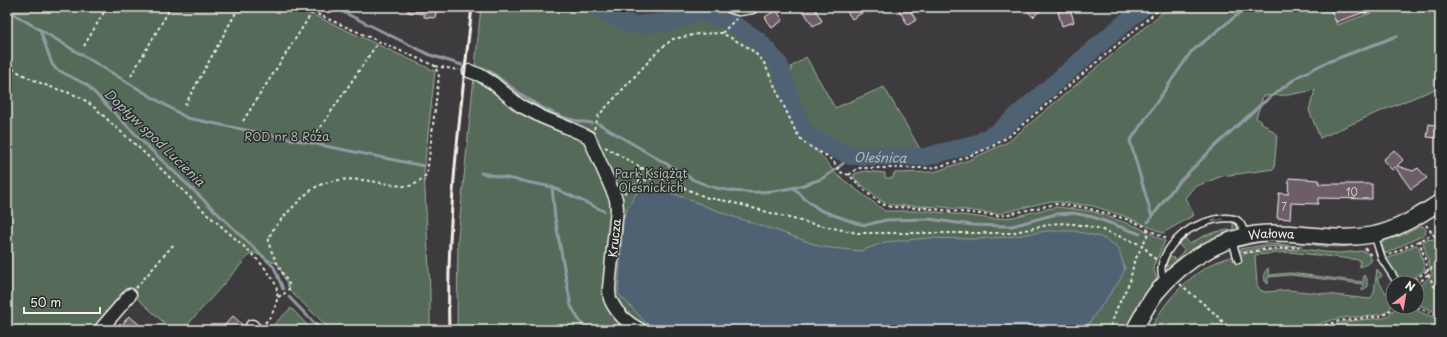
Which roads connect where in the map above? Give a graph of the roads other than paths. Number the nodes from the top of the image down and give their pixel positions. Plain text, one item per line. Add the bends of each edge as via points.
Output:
1 (731, 7) edge
2 (752, 7) edge
3 (466, 71) road end
4 (1440, 202) edge
5 (1374, 234) junction
6 (1239, 238) junction
7 (1237, 257) road end
8 (1392, 275) edge
9 (1173, 278) junction
10 (130, 295) road end
11 (100, 330) edge
12 (641, 330) edge
13 (1134, 330) edge

1 - 2 street
3 - 12 street, Krucza via 480,75 519,105 542,117 571,128 592,132 617,208 610,300 626,321
4 - 5 street, Wałowa via 1406,223
5 - 6 street, Wałowa via 1335,238 1274,232
5 - 8 lane via 1382,259
6 - 7 lane
6 - 9 street, Wałowa via 1195,258
6 -> 9 lane via 1241,224 1231,218 1209,221 1189,230 1174,243 1164,259
9 - 13 street, Wałowa via 1146,308
10 - 11 street

